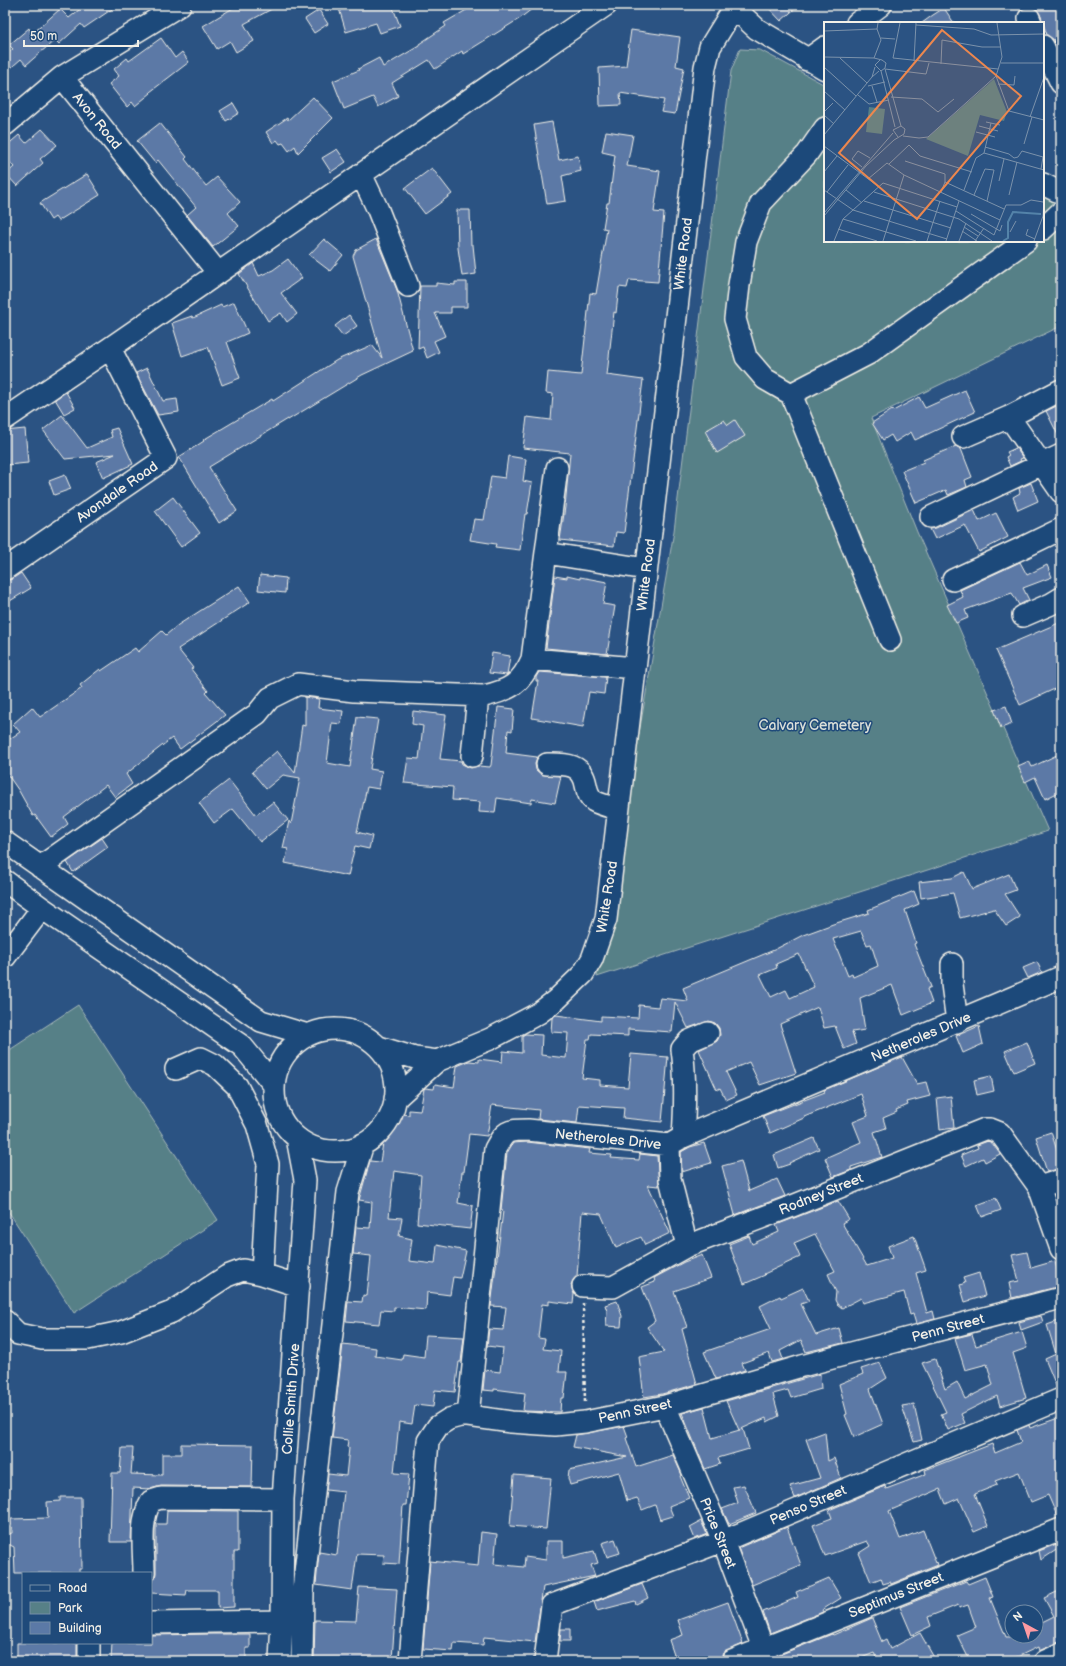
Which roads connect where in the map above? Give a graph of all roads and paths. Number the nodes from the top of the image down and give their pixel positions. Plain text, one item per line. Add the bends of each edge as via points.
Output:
1 (180, 5) edge
2 (606, 5) edge
3 (881, 5) edge
4 (733, 7) edge
5 (858, 22) edge
6 (1044, 48) edge
7 (824, 49) edge
8 (816, 65) edge
9 (62, 77) junction
10 (1061, 83) edge
11 (5, 125) edge
12 (824, 129) edge
13 (361, 174) junction
14 (1044, 184) edge
15 (1061, 193) edge
16 (1061, 212) edge
17 (1044, 228) edge
18 (1025, 242) edge
19 (218, 273) junction
20 (408, 286) dead end
21 (110, 348) junction
22 (1061, 390) edge
23 (791, 394) junction
24 (1009, 417) junction
25 (5, 419) edge
26 (963, 437) dead end
27 (1061, 455) edge
28 (1042, 464) junction
29 (557, 468) dead end
30 (1061, 492) edge
31 (932, 517) dead end
32 (1061, 529) edge
33 (546, 553) junction
34 (5, 569) edge
35 (646, 569) junction
36 (953, 580) dead end
37 (1061, 598) edge
38 (1023, 616) dead end
39 (890, 640) dead end
40 (532, 659) junction
41 (634, 668) junction
42 (478, 696) junction
43 (472, 756) dead end
44 (547, 764) dead end
45 (618, 809) junction
46 (5, 842) edge
47 (40, 867) junction
48 (5, 881) edge
49 (42, 908) junction
50 (5, 957) edge
51 (952, 964) dead end
52 (1061, 978) edge
53 (957, 1022) junction
54 (308, 1034) junction
55 (708, 1034) dead end
56 (379, 1047) junction
57 (437, 1061) junction
58 (176, 1069) dead end
59 (274, 1085) junction
60 (395, 1099) junction
61 (297, 1138) junction
62 (676, 1141) junction
63 (363, 1144) junction
64 (1061, 1180) edge
65 (1039, 1187) junction
66 (688, 1246) junction
67 (1061, 1249) edge
68 (262, 1274) junction
69 (299, 1286) junction
70 (583, 1286) joint
71 (1061, 1298) edge
72 (5, 1321) edge
73 (1061, 1399) edge
74 (665, 1406) junction
75 (468, 1416) junction
76 (585, 1422) junction
77 (283, 1499) junction
78 (1061, 1529) edge
79 (723, 1541) junction
80 (144, 1572) edge
81 (282, 1621) junction
82 (152, 1623) edge
83 (89, 1644) edge
84 (1061, 1654) edge
85 (766, 1655) edge
86 (89, 1661) edge
87 (280, 1661) edge
88 (302, 1661) edge
89 (410, 1661) edge
90 (545, 1661) edge
91 (732, 1661) edge
92 (1045, 1661) edge

1 - 9 street, Avon Road
2 - 13 street
3 - 5 street
4 - 8 street via 757,29
4 - 35 street, White Road via 710,47 705,67
6 - 10 street
7 - 8 street
9 - 11 street
9 - 19 street, Avon Road
12 - 23 street via 807,154 761,203 746,242 739,285 736,319 746,357 765,379
13 - 19 street
13 - 20 street
14 - 15 street
16 - 17 street
18 - 23 street via 868,354
19 - 21 street
21 - 25 street
21 - 34 street, Avondale Road via 166,458
22 - 24 street
23 - 39 street
24 - 26 street
24 - 28 street
27 - 28 street
28 - 30 street
28 - 31 street
29 - 33 street
32 - 36 street
33 - 35 street
33 - 40 street
35 - 41 street, White Road
37 - 38 street
40 - 41 street
40 - 42 street via 525,673 514,685 502,692
41 - 45 street, White Road
42 - 43 street
42 - 47 street via 354,691 298,684 270,698 257,714
44 - 45 street via 566,764 580,771 584,775 589,796 595,802
45 - 57 street, White Road via 606,919 592,959 583,974 539,1013 490,1039
46 - 47 street
47 - 54 street via 261,1021
48 - 49 street
49 - 50 street
49 - 59 street via 242,1046
51 - 53 street
52 - 53 street, Netheroles Drive
53 - 62 street, Netheroles Drive
54 - 56 street via 338,1028 367,1037
54 - 59 street via 291,1047 279,1065
55 - 62 street via 689,1041 682,1048 685,1111
56 - 57 street, White Road via 414,1058
56 - 60 street via 390,1062 395,1080
57 - 60 street, White Road
58 - 68 street via 201,1058 216,1065 237,1086 257,1125 268,1164
59 - 61 street via 274,1100 278,1114
60 - 63 street via 389,1117 378,1132
61 - 63 street via 322,1150 350,1149
61 - 69 street, Collie Smith Drive via 305,1180
62 - 66 street via 670,1179
62 - 75 street, Netheroles Drive via 528,1130 511,1130 504,1133 495,1150
63 - 88 street via 348,1192 303,1590
64 - 65 street
65 - 66 street, Rodney Street via 1000,1133 985,1129
65 - 67 street, Rodney Street
66 - 70 street, Rodney Street via 613,1287
68 - 69 street
68 - 72 street via 243,1270 227,1276 172,1312 121,1332 88,1339 42,1339 18,1334
69 - 77 street, Collie Smith Drive
70 - 76 path
71 - 74 street, Penn Street via 802,1366
73 - 79 street, Penso Street
74 - 76 street, Penn Street
74 - 79 street, Price Street
75 - 76 street, Penn Street via 555,1425
75 - 89 street, Penn Street via 449,1419 438,1426 428,1441
77 - 80 street via 161,1498 151,1501 144,1522
77 - 81 street, Collie Smith Drive
78 - 85 street, Septimus Street
79 - 85 street, Price Street
79 - 90 street, Penso Street via 552,1605
81 - 82 street
81 - 87 street, Collie Smith Drive
83 - 86 street
84 - 92 street
85 - 91 street, Septimus Street

